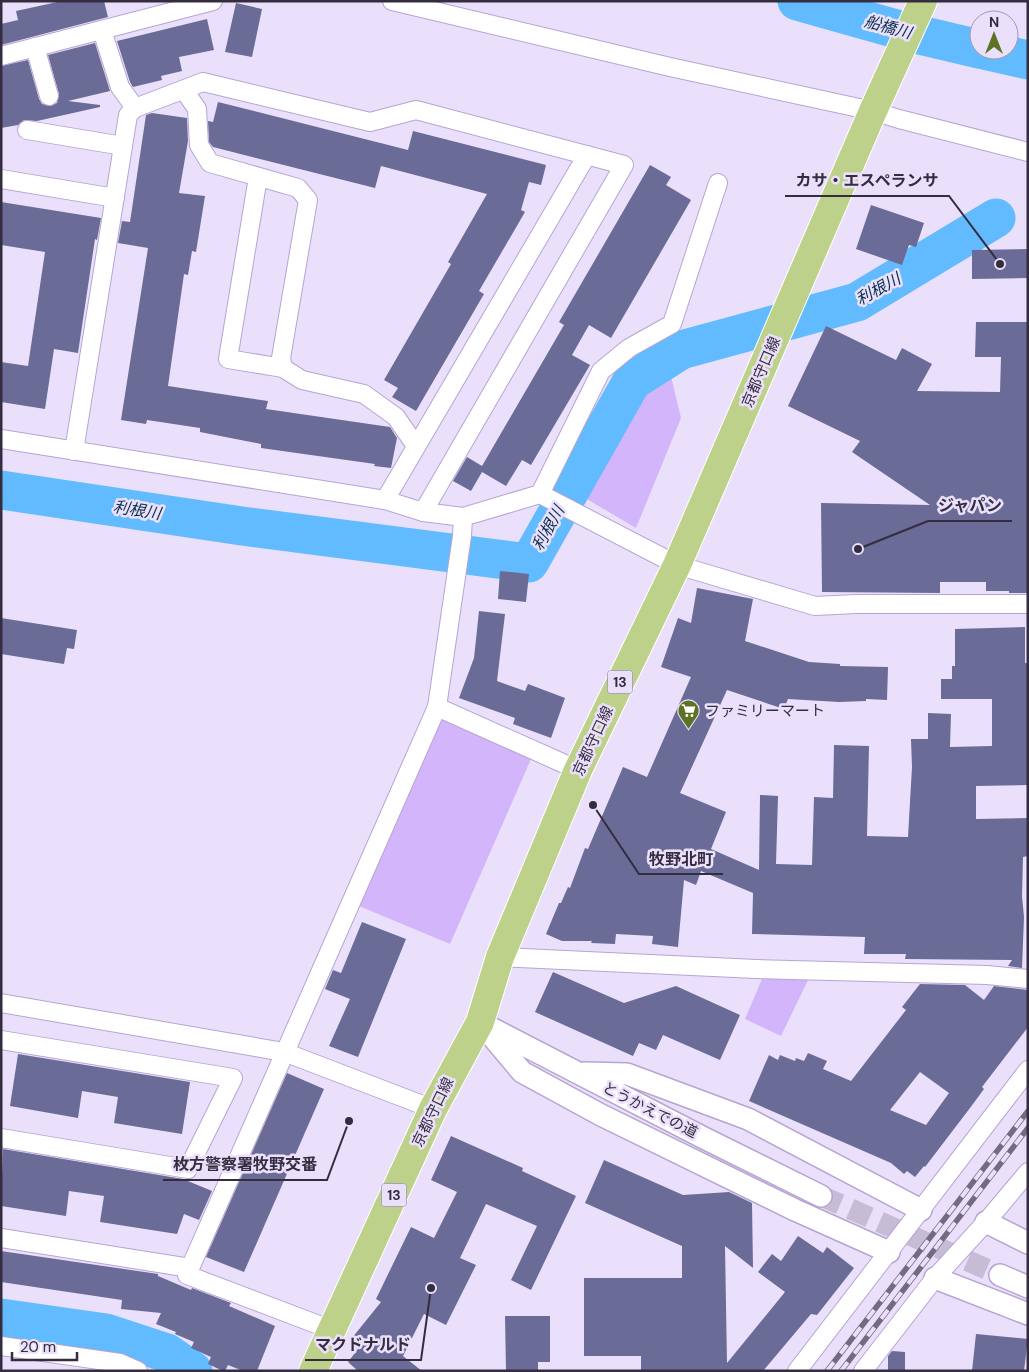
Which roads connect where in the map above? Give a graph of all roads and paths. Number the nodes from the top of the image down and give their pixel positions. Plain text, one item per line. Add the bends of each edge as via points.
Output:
1 (213, 1) edge
2 (392, 1) edge
3 (923, 1) edge
4 (102, 30) junction
5 (35, 47) junction
6 (1, 56) edge
7 (184, 90) junction
8 (49, 96) dead end
9 (878, 100) junction
10 (136, 108) junction
11 (27, 130) dead end
12 (123, 146) junction
13 (1028, 152) edge
14 (587, 155) junction
15 (258, 177) junction
16 (1, 179) edge
17 (718, 183) dead end
18 (115, 198) junction
19 (282, 368) junction
20 (1, 440) edge
21 (416, 446) junction
22 (74, 451) junction
23 (545, 496) junction
24 (385, 500) junction
25 (423, 512) junction
26 (463, 517) junction
27 (677, 566) junction
28 (1028, 604) edge
29 (437, 707) junction
30 (578, 770) junction
31 (500, 957) junction
32 (1028, 979) edge
33 (2, 1004) edge
34 (480, 1022) junction
35 (1, 1040) edge
36 (284, 1052) junction
37 (1028, 1070) edge
38 (579, 1073) junction
39 (433, 1109) junction
40 (1, 1138) edge
41 (1028, 1172) edge
42 (821, 1196) tunnel mouth
43 (921, 1210) junction
44 (986, 1222) junction
45 (1, 1238) edge
46 (1028, 1243) edge
47 (889, 1252) junction
48 (190, 1268) junction
49 (1000, 1275) tunnel mouth
50 (935, 1278) junction
51 (1028, 1287) edge
52 (1028, 1314) edge
53 (332, 1330) junction
54 (1, 1346) edge
55 (138, 1371) edge
56 (314, 1371) edge
57 (797, 1371) edge
58 (863, 1371) edge

1 - 4 street
2 - 9 street via 670,67
3 - 9 main road, 京都守口線 / 13
4 - 5 street
4 - 10 street via 120,87
5 - 6 street
5 - 8 street
7 - 10 street
7 - 14 street via 203,82 370,122 416,110
7 - 15 street via 197,109 198,145 210,163
9 - 13 street via 899,120
9 - 27 main road, 京都守口線 / 13
10 - 12 street via 128,115
11 - 12 street
12 - 18 street
14 - 21 street
14 - 25 street via 624,165
15 - 19 street via 298,188 308,200 281,358
15 - 19 street via 228,359
16 - 18 street
17 - 23 street via 672,324 629,348 601,372
18 - 22 street
19 - 21 street via 302,380 364,394 396,417
20 - 22 street
21 - 24 street
22 - 24 street
23 - 26 street
23 - 27 street
24 - 25 street
25 - 26 street
26 - 29 street
27 - 28 street via 815,606
27 - 30 main road, 京都守口線 / 13
29 - 30 street
29 - 36 street
30 - 31 main road, 京都守口線 / 13
31 - 32 street
31 - 34 main road, 京都守口線 / 13
33 - 36 street
34 - 38 street, とうかえでの道
34 - 39 main road, 京都守口線 / 13
34 - 47 street via 522,1072 601,1116
35 - 40 street via 233,1078 188,1169
36 - 39 street
36 - 48 street
37 - 43 street
38 - 42 street, とうかえでの道
38 - 43 street via 627,1074 748,1120
39 - 53 main road, 京都守口線 / 13
41 - 44 street
43 - 47 street
44 - 46 street
44 - 50 street
45 - 48 street
47 - 57 street
48 - 53 street via 188,1275
49 - 51 street
50 - 52 street
50 - 58 street
53 - 56 main road, 京都守口線 / 13
54 - 55 street via 120,1363

